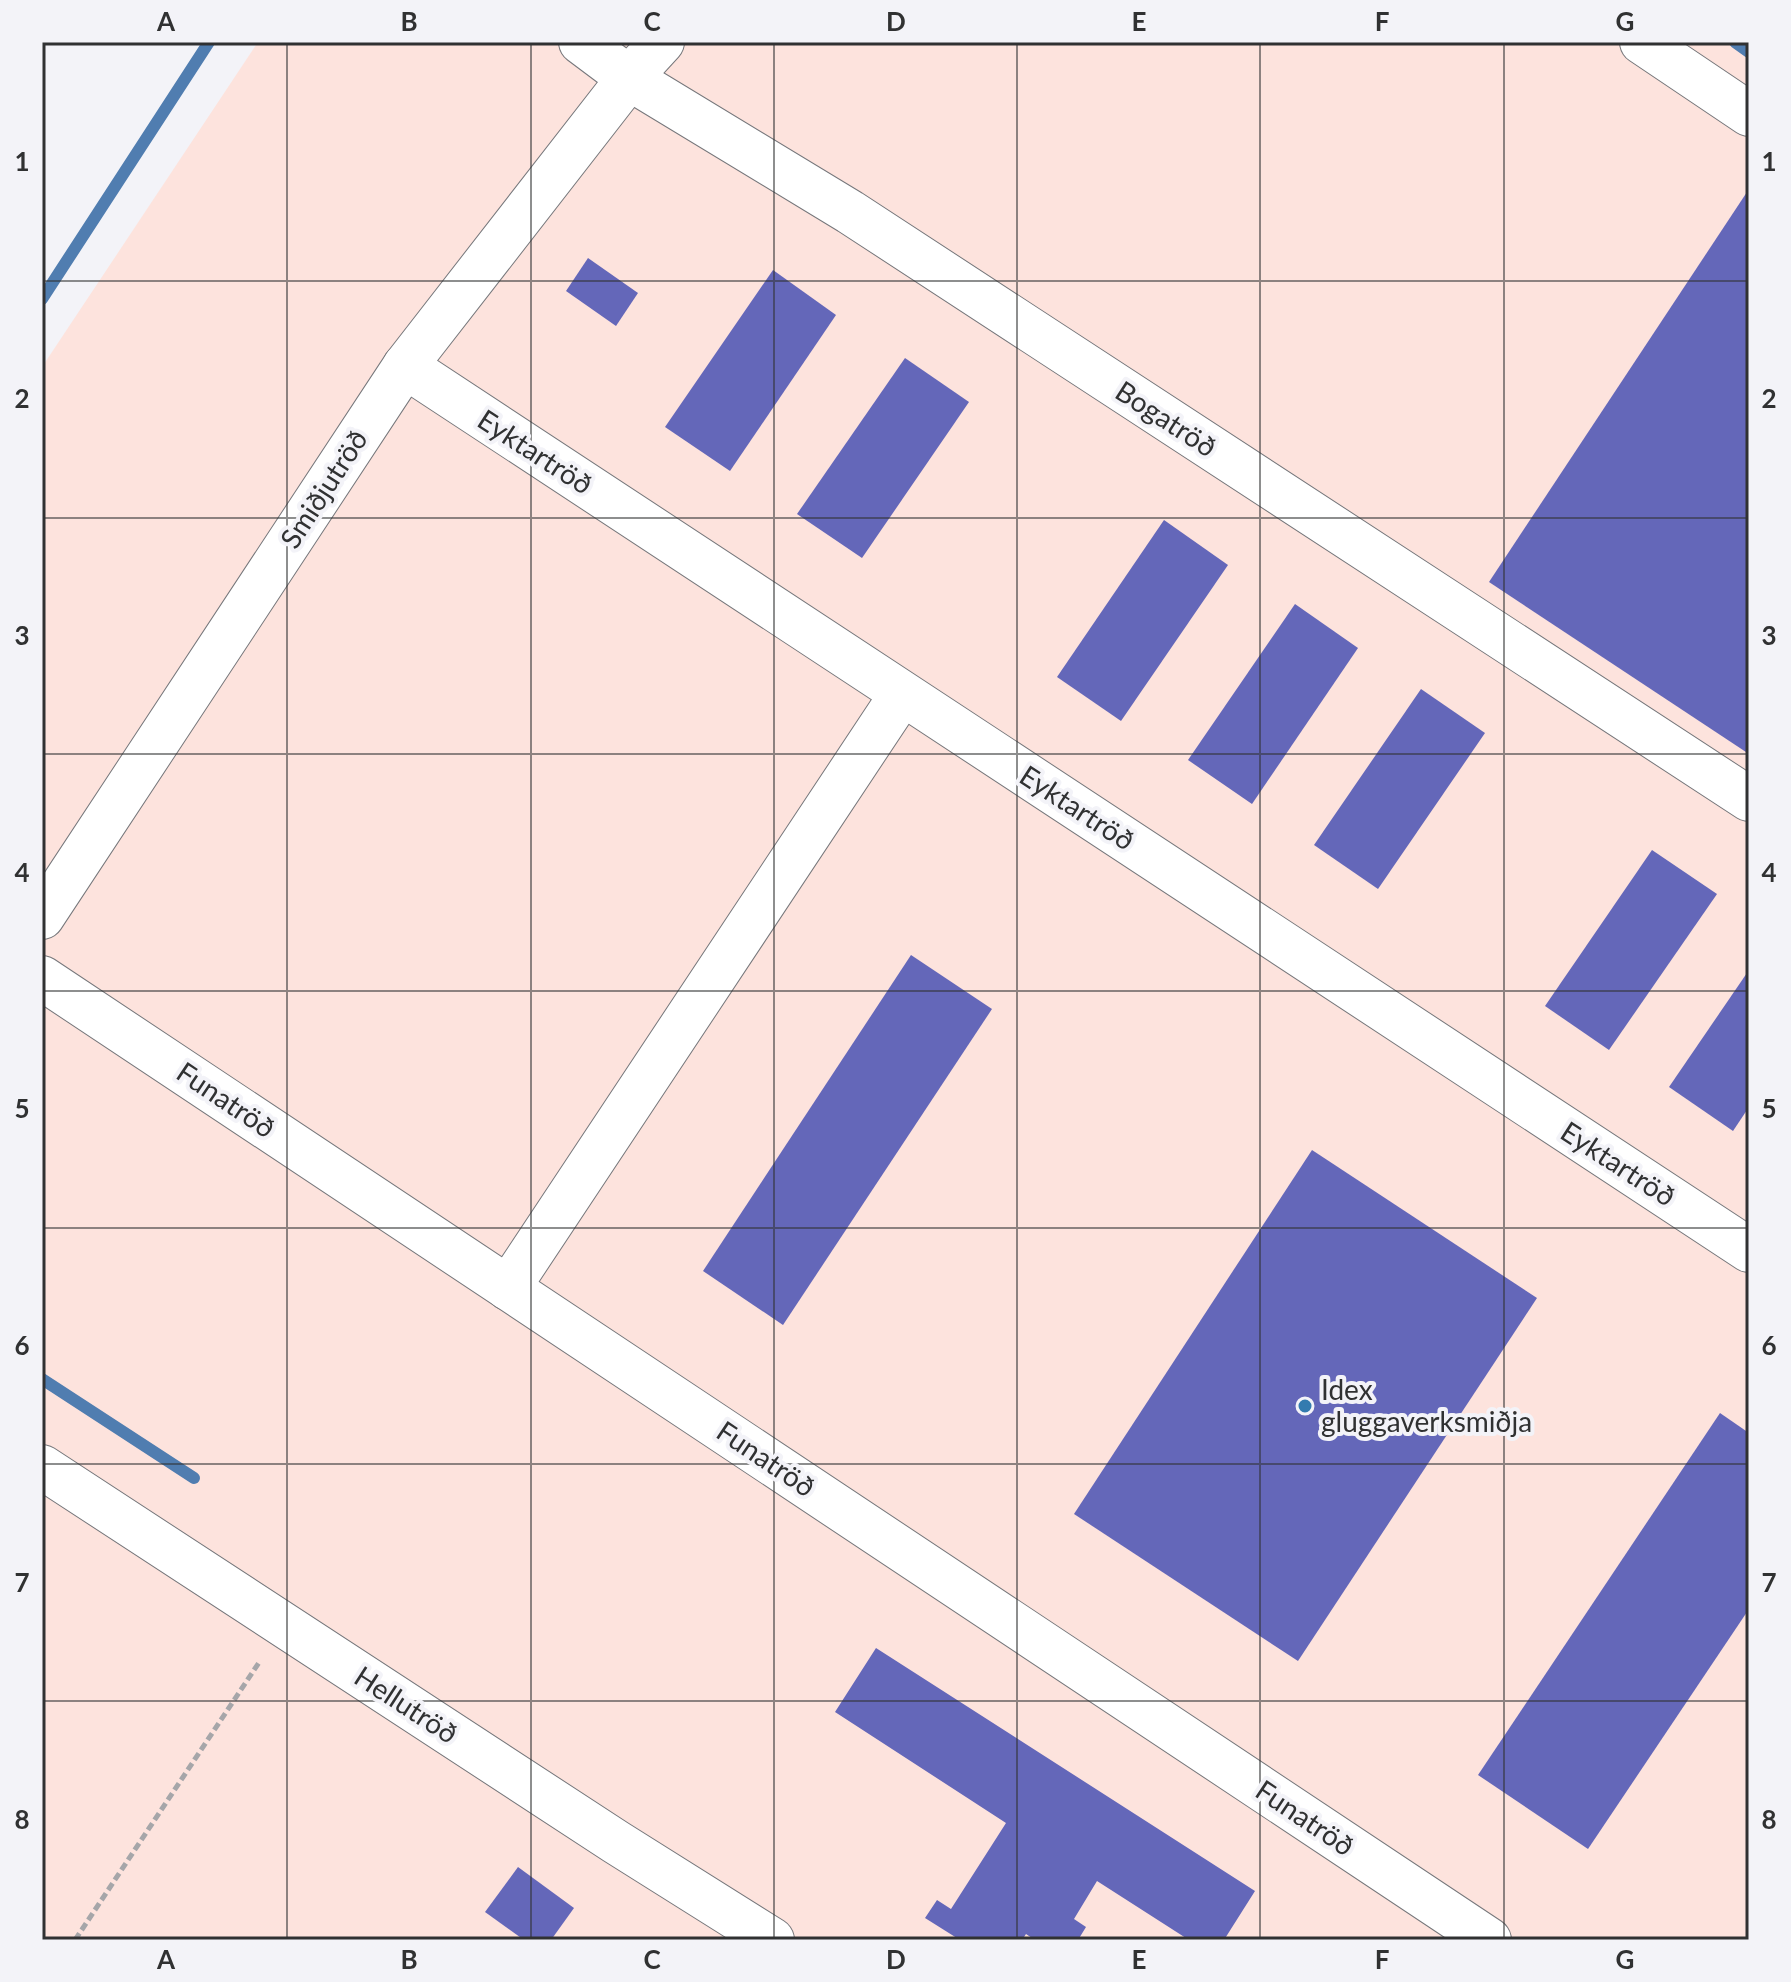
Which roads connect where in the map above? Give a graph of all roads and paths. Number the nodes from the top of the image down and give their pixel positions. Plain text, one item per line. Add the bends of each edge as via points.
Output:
1 (581, 42) edge
2 (662, 42) edge
3 (1642, 42) edge
4 (629, 78) junction
5 (1749, 114) edge
6 (405, 366) junction
7 (902, 694) junction
8 (1749, 799) edge
9 (42, 917) edge
10 (42, 978) edge
11 (1749, 1250) edge
12 (508, 1288) junction
13 (42, 1467) edge
14 (284, 1625) junction
15 (75, 1940) edge
16 (772, 1940) edge
17 (1489, 1940) edge

1 - 4 street, Bogatröð
2 - 4 street, Smiðjutröð
3 - 5 street
4 - 6 street, Smiðjutröð
4 - 8 street, Bogatröð via 850,212
6 - 7 street, Eyktartröð
6 - 9 street, Smiðjutröð
7 - 11 street, Eyktartröð
7 - 12 street
10 - 12 street, Funatröð
12 - 17 street, Funatröð
13 - 14 street, Hellutröð
14 - 15 path
14 - 16 street, Hellutröð

